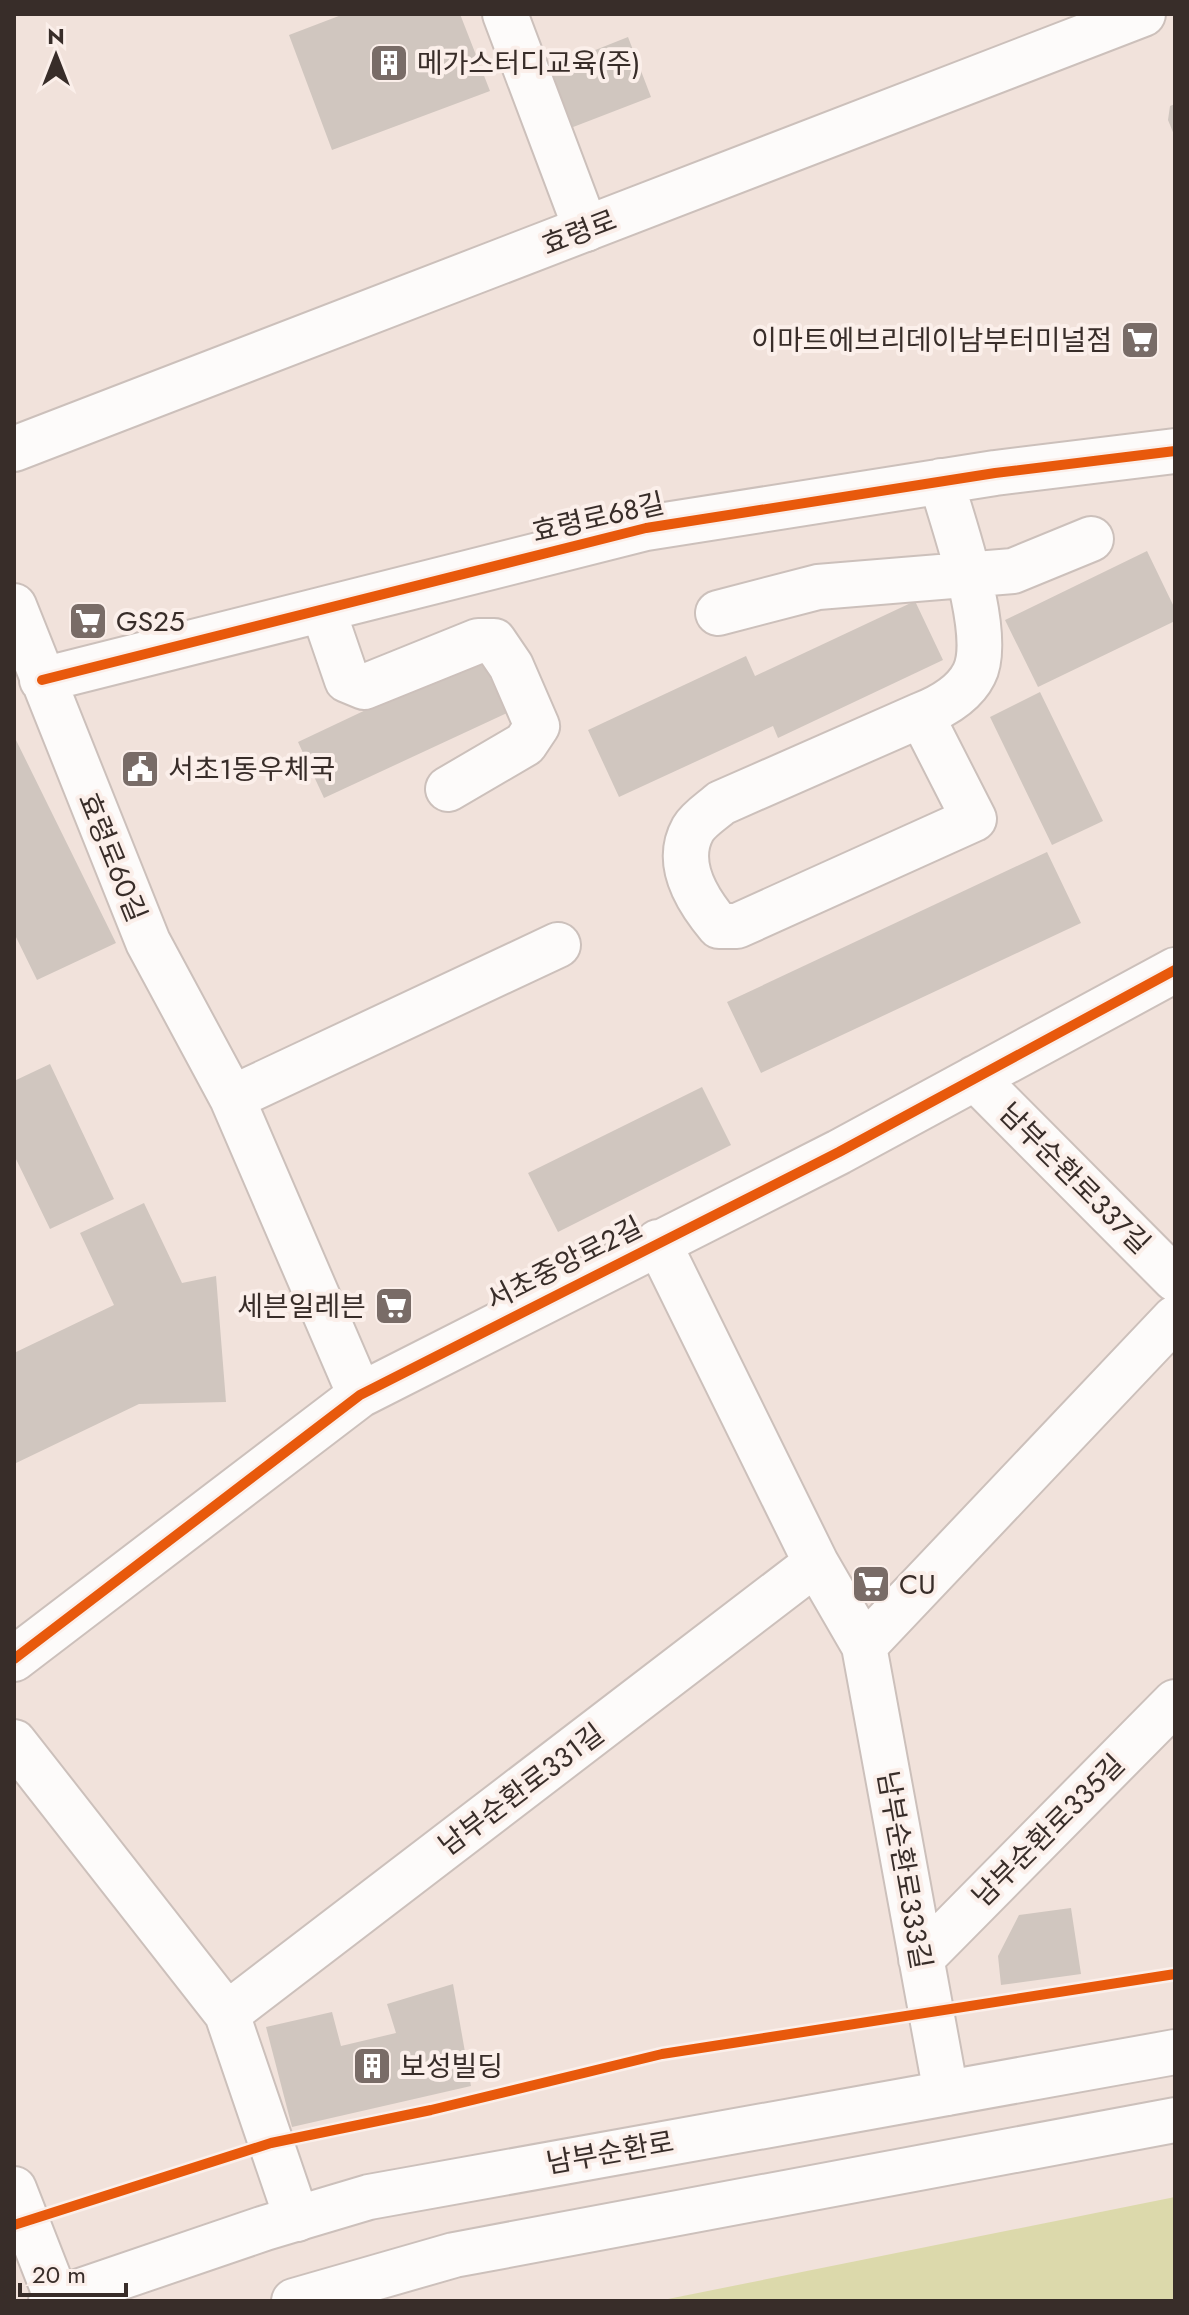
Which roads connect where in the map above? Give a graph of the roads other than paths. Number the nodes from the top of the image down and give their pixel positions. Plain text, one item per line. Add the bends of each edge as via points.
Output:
1 (505, 14) edge
2 (1143, 14) edge
3 (586, 229) junction
4 (14, 449) edge
5 (1175, 451) edge
6 (941, 481) junction
7 (1091, 539) dead end
8 (967, 572) junction
9 (14, 606) edge
10 (323, 610) junction
11 (718, 613) dead end
12 (42, 680) junction
13 (921, 715) junction
14 (448, 789) dead end
15 (558, 945) dead end
16 (1175, 970) edge
17 (975, 1078) junction
18 (232, 1098) junction
19 (658, 1242) junction
20 (1175, 1279) edge
21 (1175, 1318) edge
22 (360, 1395) junction
23 (816, 1563) junction
24 (864, 1646) junction
25 (14, 1659) edge
26 (1175, 1702) edge
27 (14, 1742) edge
28 (921, 1959) junction
29 (227, 2014) junction
30 (1175, 2052) edge
31 (946, 2093) junction
32 (1175, 2120) edge
33 (14, 2189) edge
34 (297, 2219) junction
35 (54, 2300) edge
36 (294, 2301) edge

1 - 3 street
2 - 3 street, 효령로
3 - 4 street, 효령로
5 - 6 street, 효령로68길
6 - 8 street
6 - 10 street, 효령로68길 via 646,528
7 - 8 street via 1013,571
8 - 11 street via 818,587
8 - 13 street via 980,650 974,675 945,705
9 - 12 street, 효령로60길
10 - 12 street, 효령로68길
10 - 14 street via 347,680 364,687 478,641 494,641 537,726 525,744
12 - 18 street, 효령로60길 via 148,942
13 - 13 street via 721,803 694,827 686,848 689,880 719,926 737,926 974,819
15 - 18 street
16 - 17 street, 서초중앙로2길
17 - 19 street, 서초중앙로2길
17 - 20 street, 남부순환로337길
18 - 22 street, 효령로60길
19 - 22 street, 서초중앙로2길
19 - 23 street, 남부순환로333길
21 - 24 street
22 - 25 street, 서초중앙로2길
23 - 24 street, 남부순환로333길
23 - 29 street, 남부순환로331길
24 - 28 street, 남부순환로333길
26 - 28 street, 남부순환로335길
27 - 29 street
28 - 31 street, 남부순환로333길
29 - 34 street
30 - 31 street, 남부순환로
31 - 34 street, 남부순환로 via 436,2183
32 - 36 street via 454,2255
33 - 35 street, 남부순환로
34 - 35 street, 남부순환로

